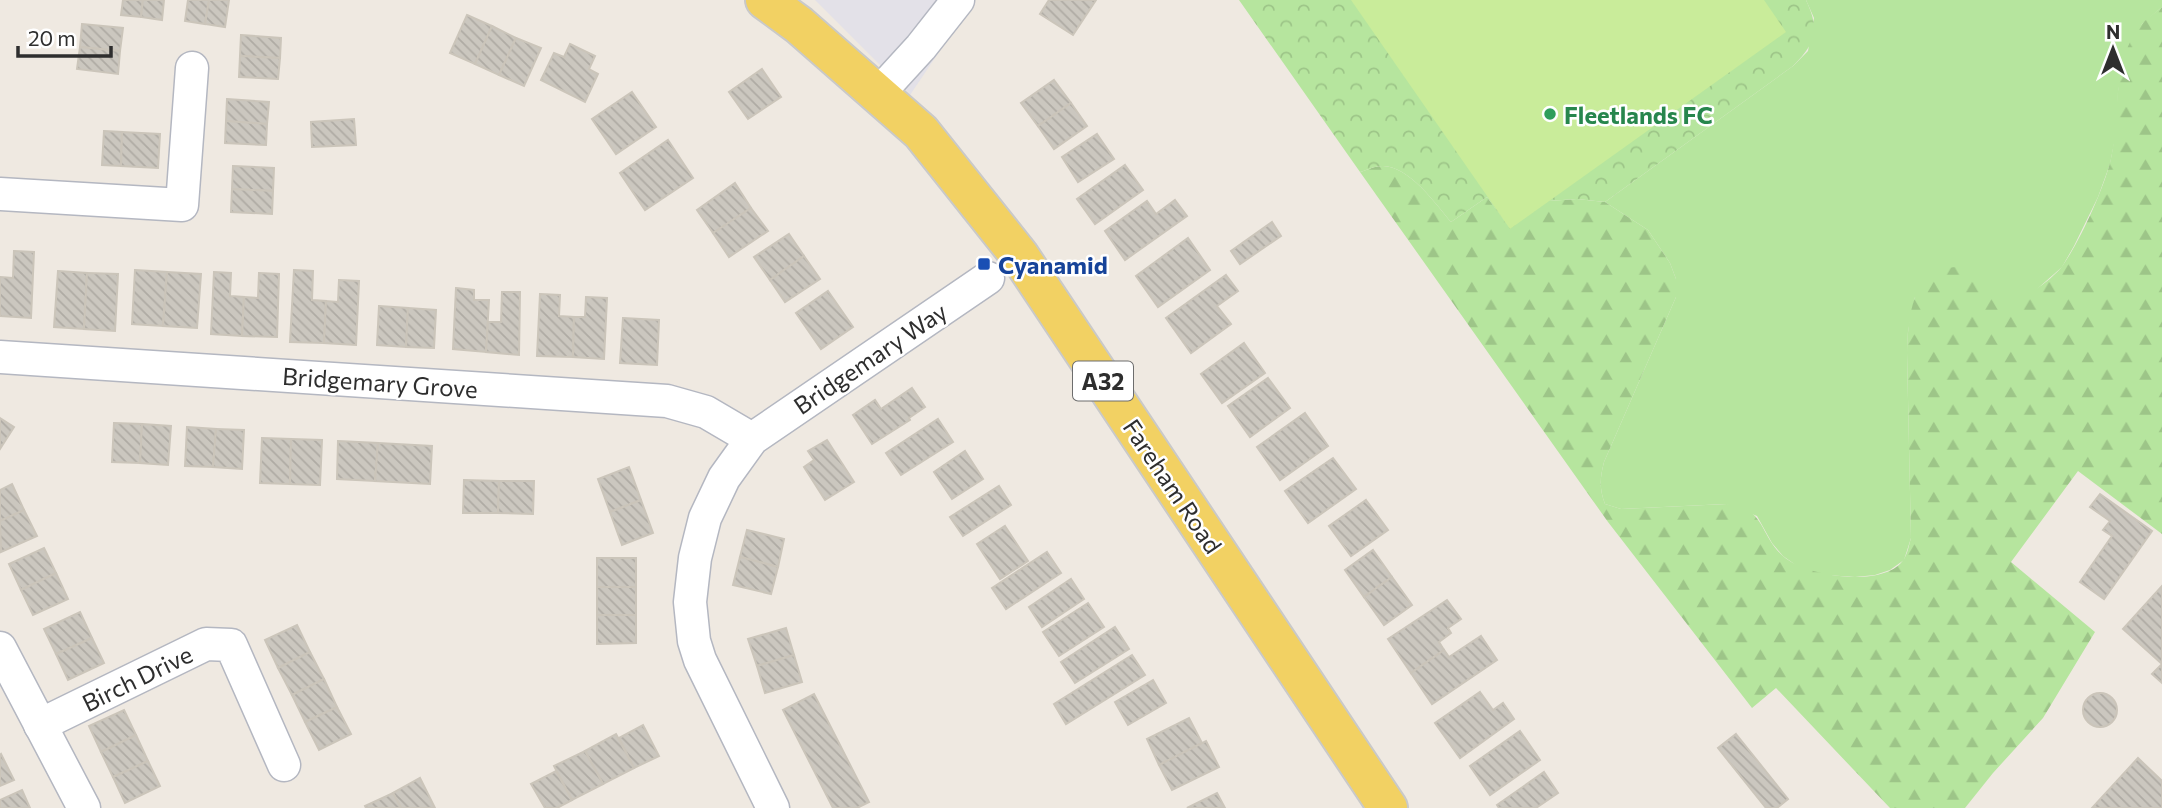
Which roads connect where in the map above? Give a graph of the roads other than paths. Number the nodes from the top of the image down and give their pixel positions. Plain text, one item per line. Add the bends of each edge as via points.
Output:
1 (765, 0) edge
2 (958, 0) edge
3 (192, 68) dead end
4 (878, 94) junction
5 (0, 194) edge
6 (988, 278) dead end
7 (0, 357) edge
8 (752, 439) junction
9 (0, 648) edge
10 (40, 725) junction
11 (284, 765) dead end
12 (84, 808) edge
13 (773, 808) edge
14 (1388, 808) edge

1 - 4 main road, Fareham Road / A32
2 - 4 street
3 - 5 street via 182,205
4 - 14 main road, Fareham Road / A32 via 921,132 1019,255
6 - 8 street, Bridgemary Way
7 - 8 street, Bridgemary Grove via 667,401 706,412
8 - 13 street, Bridgemary Way via 723,478 705,518 690,602 699,660
9 - 10 street
10 - 11 street, Birch Drive via 206,644 231,645
10 - 12 street

